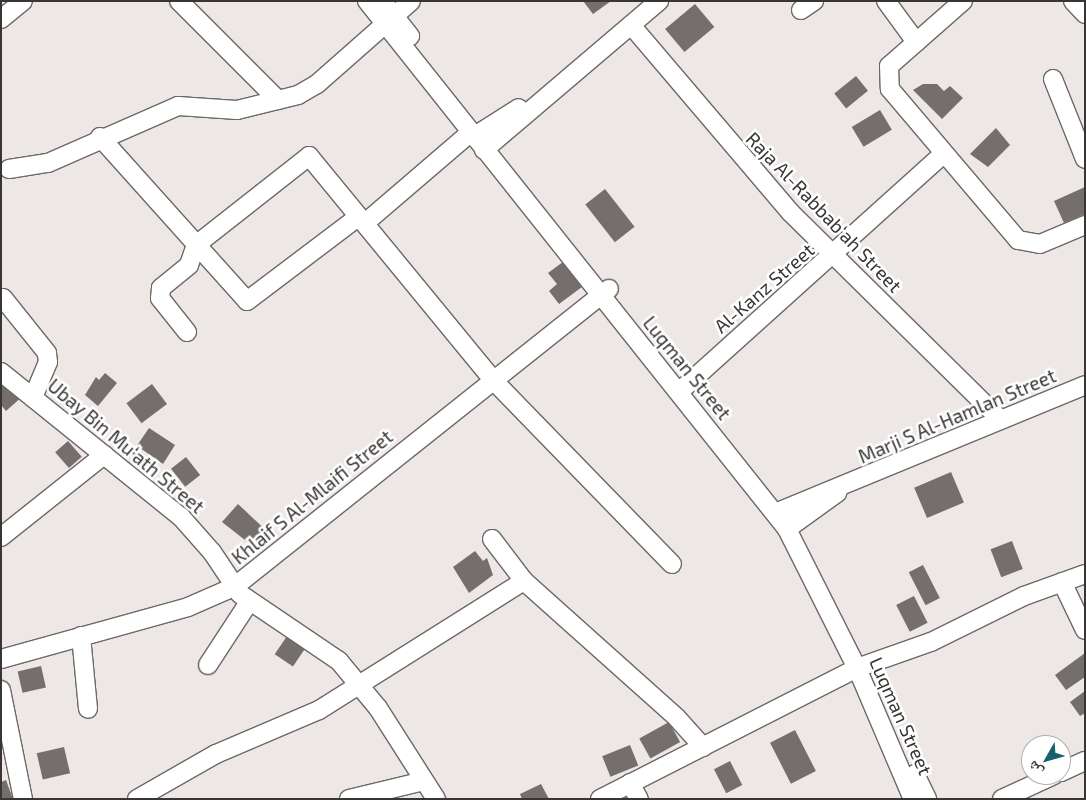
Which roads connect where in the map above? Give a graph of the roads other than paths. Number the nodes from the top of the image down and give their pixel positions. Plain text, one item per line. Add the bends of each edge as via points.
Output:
1 (179, 1) edge
2 (367, 1) edge
3 (382, 1) edge
4 (411, 1) edge
5 (659, 1) edge
6 (886, 1) edge
7 (963, 1) edge
8 (1073, 1) edge
9 (1085, 14) edge
10 (389, 20) junction
11 (631, 25) junction
12 (916, 42) junction
13 (1053, 79) dead end
14 (278, 100) junction
15 (100, 137) junction
16 (480, 138) junction
17 (942, 155) junction
18 (1085, 160) edge
19 (9, 169) dead end
20 (361, 220) junction
21 (1085, 225) edge
22 (196, 245) junction
23 (834, 256) junction
24 (605, 292) junction
25 (3, 298) dead end
26 (187, 332) dead end
27 (1, 372) edge
28 (492, 379) junction
29 (1085, 386) edge
30 (683, 388) junction
31 (33, 398) junction
32 (999, 418) junction
33 (104, 455) junction
34 (846, 487) junction
35 (779, 511) junction
36 (791, 527) junction
37 (1, 537) edge
38 (492, 538) dead end
39 (672, 564) dead end
40 (1085, 574) edge
41 (524, 581) junction
42 (1062, 582) junction
43 (234, 587) junction
44 (249, 602) junction
45 (1085, 630) edge
46 (81, 636) junction
47 (1, 658) edge
48 (208, 666) dead end
49 (862, 667) junction
50 (360, 682) junction
51 (1, 690) edge
52 (88, 709) dead end
53 (703, 747) junction
54 (1085, 761) edge
55 (1071, 767) edge
56 (424, 781) junction
57 (630, 783) junction
58 (1032, 785) edge
59 (23, 799) edge
60 (137, 799) edge
61 (349, 799) edge
62 (436, 799) edge
63 (600, 799) edge
64 (639, 799) edge
65 (914, 799) edge
66 (927, 799) edge
67 (1002, 799) edge

1 - 14 street
2 - 10 street, Luqman Street
3 - 10 street, Luqman Street
4 - 10 street
5 - 11 street
6 - 12 street
7 - 12 street
8 - 9 street
10 - 14 street via 317,84
10 - 16 street, Luqman Street
11 - 16 street via 550,90
11 - 23 street, Raja Al-Rabbab‘ah Street via 734,149
12 - 17 street via 889,66 888,83
13 - 18 street
14 - 15 street via 237,110 178,106
15 - 19 street via 48,163
15 - 22 street
16 - 20 street
16 - 24 street, Luqman Street
17 - 21 street via 1010,234 1025,244 1040,244
17 - 23 street, Al-Kanz Street
20 - 22 street via 249,301
20 - 22 street via 309,156
20 - 28 street
22 - 26 street via 189,265 161,288 160,298
23 - 30 street, Al-Kanz Street
23 - 32 street, Raja Al-Rabbab‘ah Street
24 - 28 street, Khlaif S Al-Mlaifi Street
24 - 30 street, Luqman Street
25 - 31 street via 46,353 48,362
27 - 31 street, Ubay Bin Mu‘ath Street
28 - 39 street
28 - 43 street, Khlaif S Al-Mlaifi Street
29 - 32 street, Marji S Al-Hamlan Street
30 - 35 street, Luqman Street
31 - 33 street, Ubay Bin Mu‘ath Street
32 - 34 street, Marji S Al-Hamlan Street
33 - 37 street
33 - 43 street, Ubay Bin Mu‘ath Street via 181,517 212,552
34 - 35 street, Marji S Al-Hamlan Street
34 - 36 street, Marji S Al-Hamlan Street
35 - 36 street, Luqman Street
36 - 49 street, Luqman Street
38 - 41 street
40 - 42 street
41 - 50 street
41 - 53 street via 677,718
42 - 45 street
42 - 49 street
43 - 44 street, Ubay Bin Mu‘ath Street
43 - 46 street, Khlaif S Al-Mlaifi Street via 188,607
44 - 48 street
44 - 50 street, Ubay Bin Mu‘ath Street via 312,640
46 - 47 street, Khlaif S Al-Mlaifi Street
46 - 52 street
49 - 53 street
49 - 65 street, Luqman Street
49 - 66 street, Luqman Street
50 - 56 street, Ubay Bin Mu‘ath Street
50 - 60 street via 319,710 216,754
51 - 59 street
53 - 57 street
54 - 55 street
56 - 61 street
56 - 62 street, Ubay Bin Mu‘ath Street
57 - 63 street
57 - 64 street
58 - 67 street

